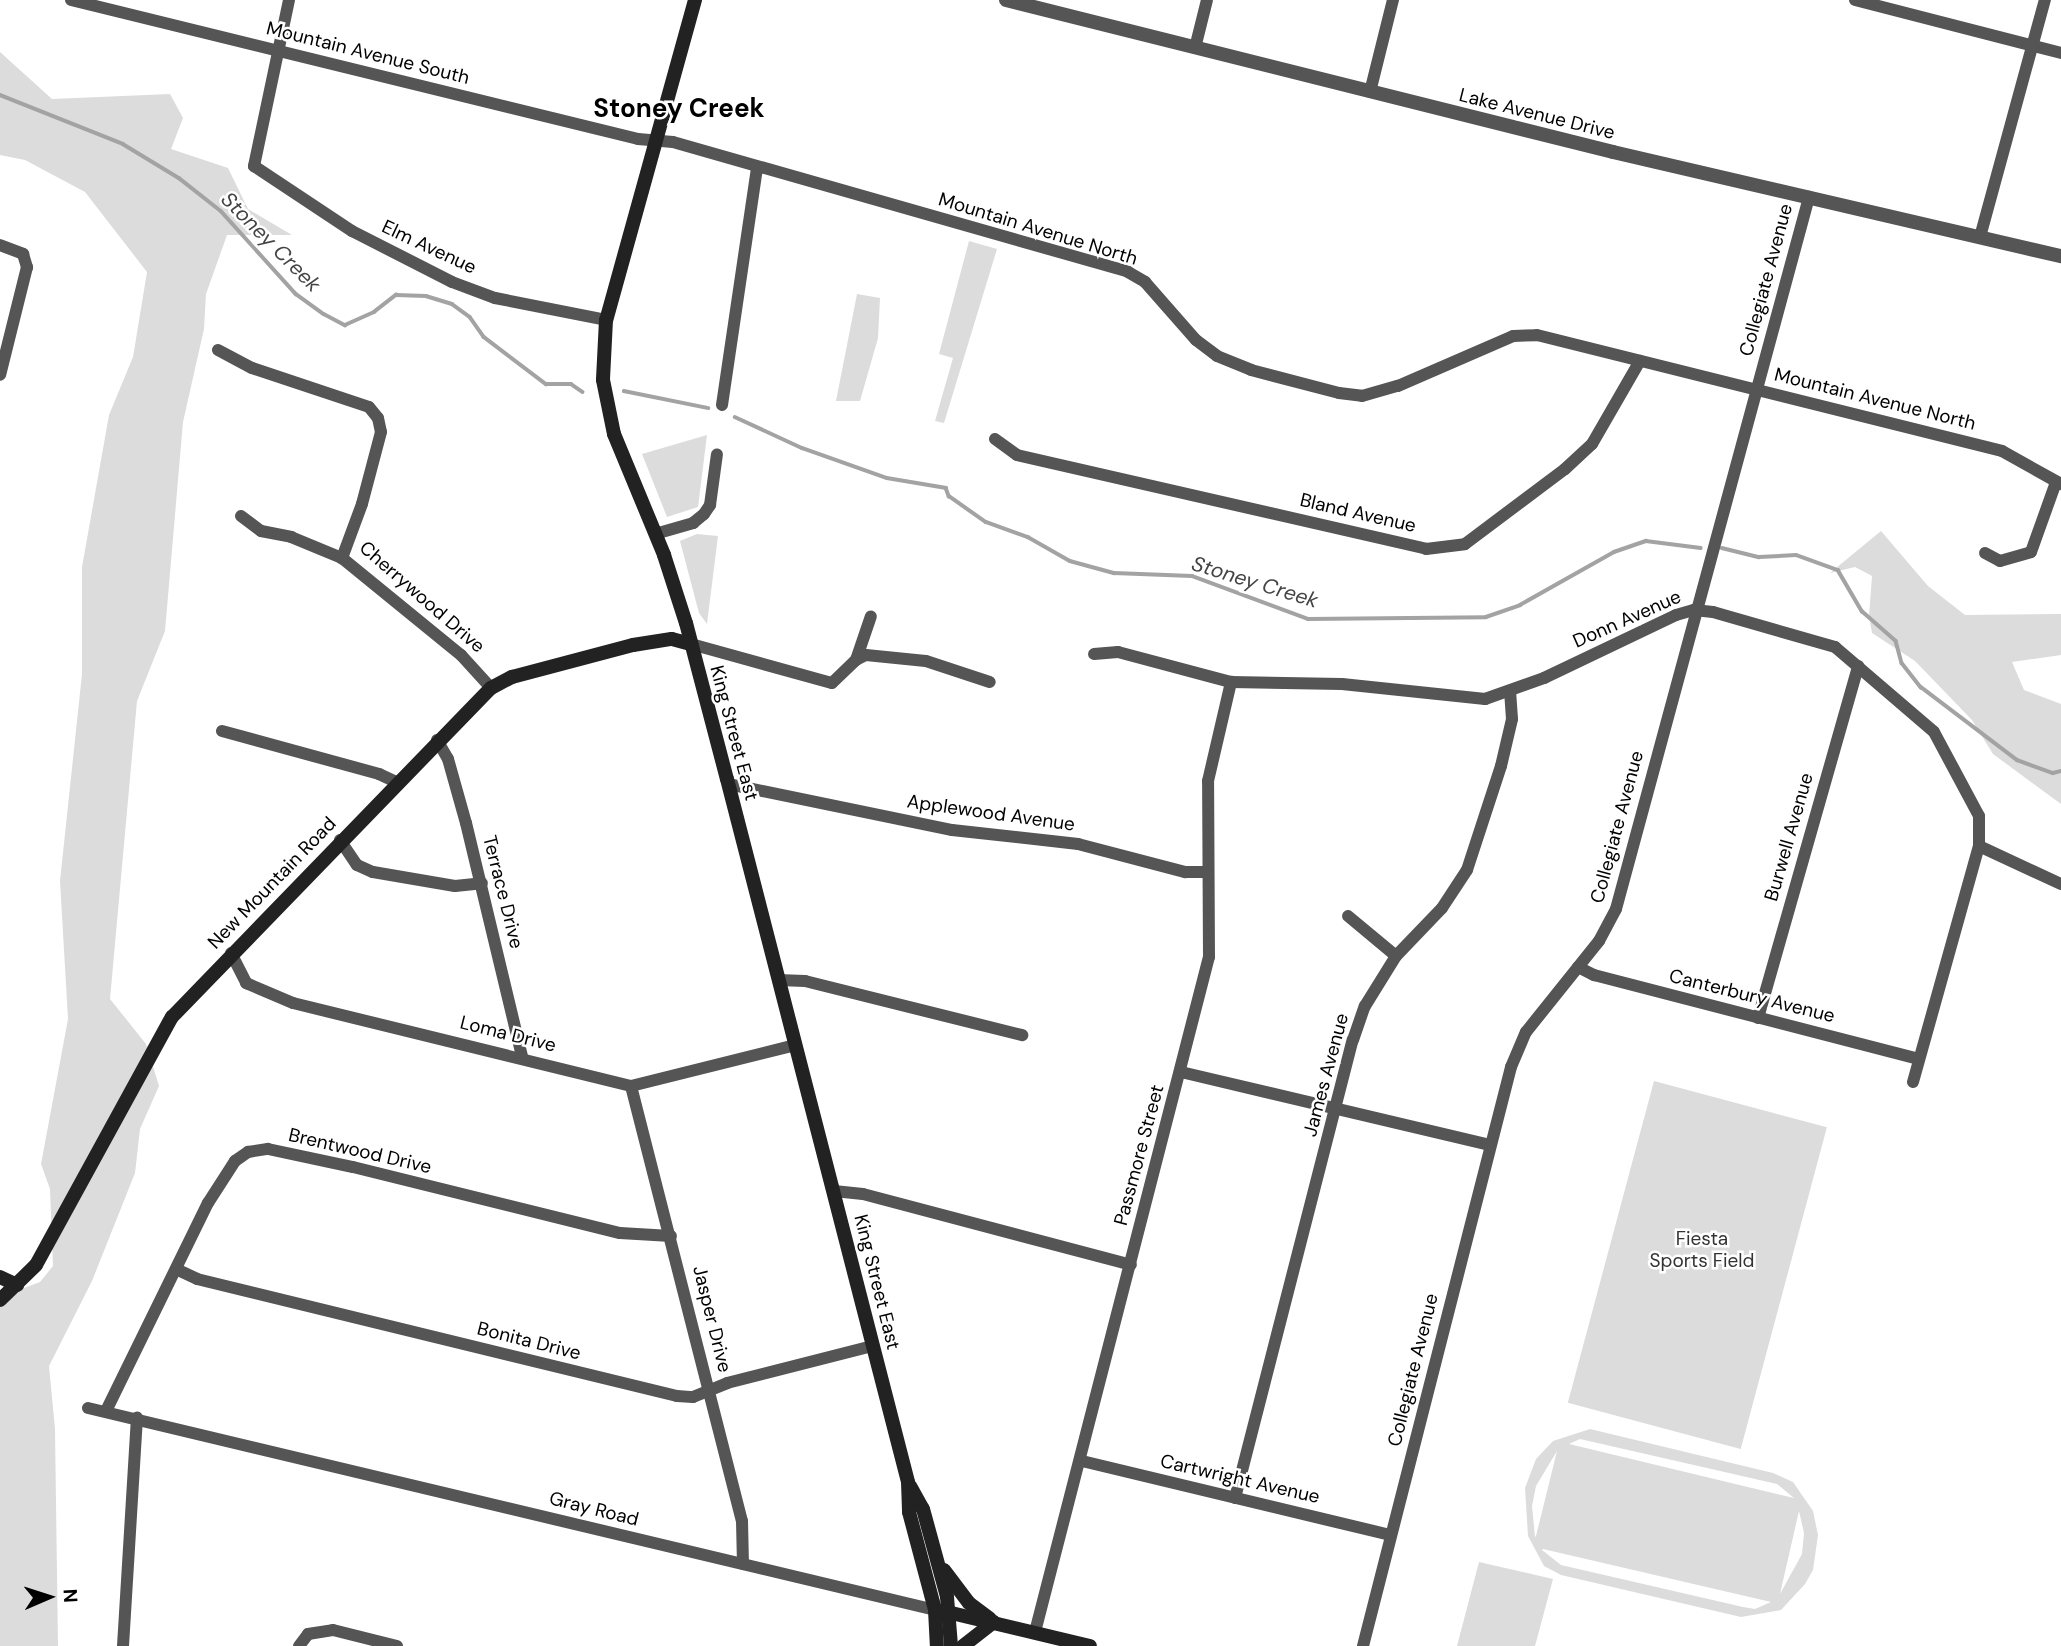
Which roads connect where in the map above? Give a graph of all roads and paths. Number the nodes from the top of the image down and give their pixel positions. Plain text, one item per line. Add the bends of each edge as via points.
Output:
1 (71, 0) edge
2 (289, 0) edge
3 (695, 0) edge
4 (1006, 0) edge
5 (1207, 0) edge
6 (1393, 0) edge
7 (1855, 0) edge
8 (2045, 0) edge
9 (2032, 45) junction
10 (1195, 48) junction
11 (278, 51) junction
12 (2061, 53) edge
13 (1370, 92) junction
14 (657, 138) junction
15 (758, 167) junction
16 (1809, 197) junction
17 (1980, 237) junction
18 (0, 245) edge
19 (2061, 256) edge
20 (606, 320) junction
21 (218, 350) dead end
22 (1640, 361) junction
23 (0, 375) edge
24 (1757, 390) junction
25 (722, 405) dead end
26 (995, 439) dead end
27 (717, 454) dead end
28 (2059, 483) edge
29 (241, 516) dead end
30 (655, 534) junction
31 (1985, 553) dead end
32 (342, 558) junction
33 (1694, 610) junction
34 (870, 616) dead end
35 (691, 644) junction
36 (1094, 654) dead end
37 (856, 660) junction
38 (1858, 666) junction
39 (990, 682) dead end
40 (1231, 682) junction
41 (491, 688) junction
42 (1510, 692) junction
43 (222, 732) dead end
44 (437, 740) junction
45 (396, 782) junction
46 (729, 784) junction
47 (340, 840) junction
48 (1979, 846) junction
49 (1206, 872) junction
50 (482, 883) junction
51 (2061, 884) edge
52 (1348, 916) dead end
53 (231, 953) junction
54 (1396, 956) junction
55 (1578, 967) junction
56 (778, 980) junction
57 (1758, 1018) junction
58 (1023, 1035) dead end
59 (795, 1045) junction
60 (522, 1056) junction
61 (1918, 1059) junction
62 (1181, 1072) junction
63 (1913, 1082) dead end
64 (631, 1086) junction
65 (1336, 1108) junction
66 (1490, 1146) junction
67 (834, 1191) junction
68 (671, 1236) junction
69 (1131, 1265) junction
70 (176, 1269) junction
71 (0, 1277) edge
72 (17, 1285) junction
73 (0, 1300) edge
74 (872, 1346) junction
75 (710, 1390) junction
76 (88, 1408) dead end
77 (106, 1411) junction
78 (136, 1417) junction
79 (1082, 1461) junction
80 (908, 1482) junction
81 (1235, 1498) junction
82 (1390, 1535) junction
83 (936, 1556) junction
84 (743, 1564) junction
85 (935, 1610) junction
86 (951, 1612) junction
87 (994, 1622) junction
88 (1035, 1632) junction
89 (122, 1646) edge
90 (299, 1646) edge
91 (397, 1646) edge
92 (937, 1646) edge
93 (951, 1646) edge
94 (963, 1646) edge
95 (1090, 1646) edge
96 (1363, 1646) edge

1 - 11 street, Mountain Avenue South
2 - 11 street
3 - 14 main road, King Street East
4 - 10 street, Lake Avenue Drive
5 - 10 street
6 - 13 street
7 - 9 street
8 - 9 street
9 - 12 street
9 - 17 street
10 - 13 street, Lake Avenue Drive
11 - 14 street, Mountain Avenue South via 638,139
11 - 20 street, Elm Avenue via 254,166 352,231 452,282 495,298
13 - 16 street, Lake Avenue Drive
14 - 15 street, Mountain Avenue North
14 - 20 main road, King Street East
15 - 22 street, Mountain Avenue North via 1128,272 1145,282 1196,340 1217,355 1251,370 1339,393 1362,396 1398,386 1513,336 1537,335
15 - 25 street
16 - 17 street, Lake Avenue Drive
16 - 24 street, Collegiate Avenue
17 - 19 street, Lake Avenue Drive
18 - 23 street via 23,254 27,267
20 - 30 main road, King Street East via 603,380 614,435
21 - 32 street, Cherrywood Drive via 252,368 369,407 378,418 381,432
22 - 24 street, Mountain Avenue North
22 - 26 street, Bland Avenue via 1583,452 1492,528 1465,544 1388,543 1173,488 1017,455
24 - 28 street, Mountain Avenue North via 2002,451
24 - 33 street, Collegiate Avenue
27 - 30 street via 710,505 704,514 693,523
28 - 31 street via 2031,552 2000,561
29 - 32 street via 261,531 291,537
30 - 35 main road, King Street East
32 - 41 street, Cherrywood Drive via 461,655
33 - 38 street, Donn Avenue via 1812,639 1835,647
33 - 42 street, Donn Avenue
33 - 55 street, Collegiate Avenue via 1616,908 1599,941
34 - 37 street
35 - 37 street via 832,682
35 - 41 main road, New Mountain Road via 672,639 634,645 512,677
35 - 46 main road, King Street East
36 - 40 street, Donn Avenue via 1118,652
37 - 39 street via 866,655 926,661
38 - 48 street, Donn Avenue via 1934,732 1979,816
38 - 57 street, Burwell Avenue
40 - 42 street, Donn Avenue via 1342,684 1485,699
40 - 49 street, Passmore Street via 1211,754
41 - 44 main road, New Mountain Road
42 - 54 street, James Avenue via 1512,719 1501,766 1467,870 1442,908
43 - 45 street
44 - 45 main road, New Mountain Road
44 - 50 street, Terrace Drive via 448,759
45 - 47 main road, New Mountain Road
46 - 49 street, Applewood Avenue via 952,830 1078,844 1185,872
46 - 56 main road, King Street East
47 - 50 street via 357,865 373,872 455,886
47 - 53 main road, New Mountain Road
48 - 51 street
48 - 61 street, Donn Avenue
49 - 62 street, Passmore Street via 1209,957
50 - 60 street, Terrace Drive
52 - 54 street
53 - 60 street, Loma Drive via 246,983 293,1003
53 - 72 main road, New Mountain Road via 172,1017 36,1265
54 - 65 street, James Avenue via 1365,1006
55 - 57 street, Canterbury Avenue
55 - 66 street, Collegiate Avenue via 1518,1048
56 - 58 street via 805,981
56 - 59 main road, King Street East
57 - 61 street, Canterbury Avenue
59 - 64 street, Loma Drive
59 - 67 main road, King Street East
60 - 64 street, Loma Drive
61 - 63 street, Donn Avenue
62 - 65 street
62 - 69 street, Passmore Street
64 - 68 street, Jasper Drive
65 - 66 street
65 - 81 street, James Avenue
66 - 82 street, Collegiate Avenue
67 - 69 street via 863,1194
67 - 74 main road, King Street East
68 - 70 street, Brentwood Drive via 620,1233 268,1149 235,1161 208,1203
68 - 75 street, Jasper Drive
69 - 79 street, Passmore Street
70 - 75 street, Bonita Drive via 197,1279 655,1392 693,1397
70 - 77 street, Brentwood Drive
71 - 72 main road
72 - 73 main road, New Mountain Road
74 - 75 street, Bonita Drive
74 - 80 main road, King Street East
75 - 84 street, Jasper Drive via 742,1521
76 - 77 street, Gray Road
77 - 78 street, Gray Road
78 - 84 street, Gray Road
78 - 89 street
79 - 81 street, Cartwright Avenue
79 - 88 street, Passmore Street
80 - 83 main road, King Street East via 923,1509
80 - 85 main road, King Street East via 909,1511
81 - 82 street, Cartwright Avenue
82 - 96 street, Collegiate Avenue
83 - 86 main road, King Street East
83 - 87 main road via 969,1603
84 - 85 street, Gray Road
85 - 86 main road, Gray Road
85 - 92 main road, King Street East
86 - 87 main road, Gray Road
86 - 93 main road, King Street East
87 - 88 main road, Gray Road
87 - 94 main road
88 - 95 main road, Gray Road
90 - 91 street via 308,1634 333,1630

